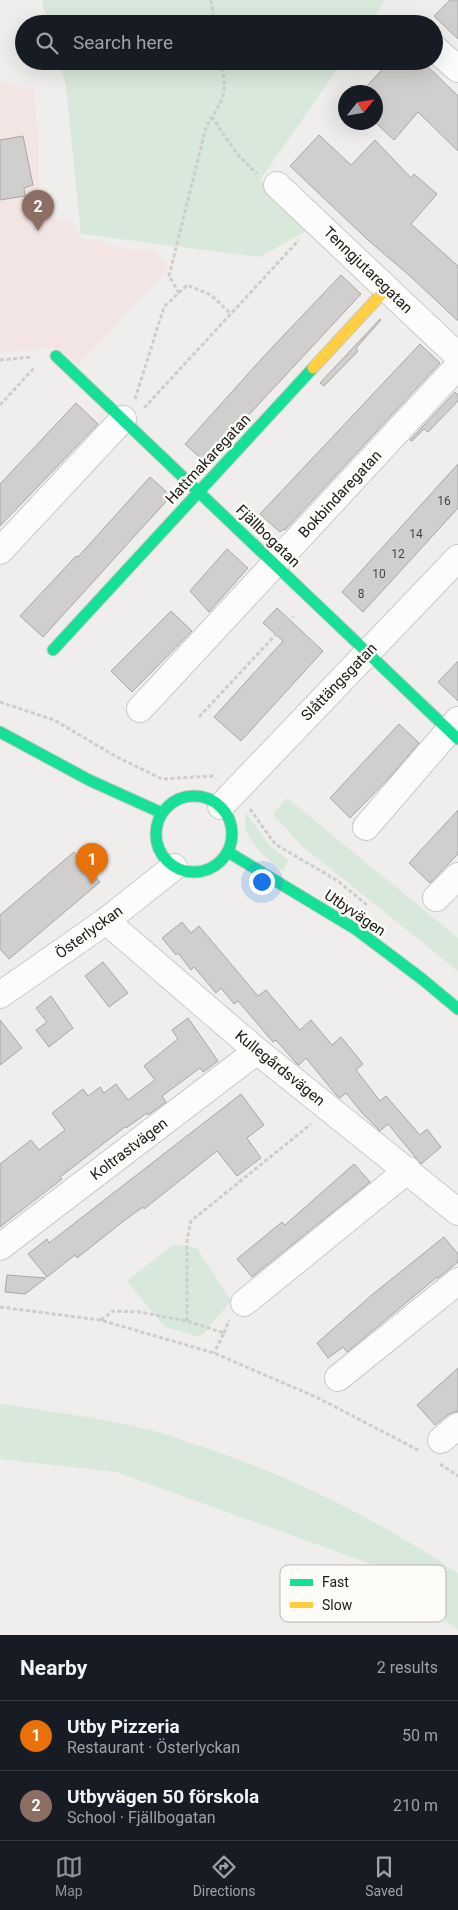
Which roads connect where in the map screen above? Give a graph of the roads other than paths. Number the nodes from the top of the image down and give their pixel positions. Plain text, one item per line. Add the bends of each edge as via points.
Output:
1 (443, 56) edge
2 (458, 69) edge
3 (277, 185) road end
4 (386, 289) junction
5 (458, 356) edge
6 (51, 357) road end
7 (458, 366) edge
8 (129, 420) junction
9 (199, 491) junction
10 (0, 550) edge
11 (458, 558) edge
12 (276, 564) junction
13 (53, 650) dead end
14 (367, 654) junction
15 (140, 709) dead end
16 (455, 730) edge
17 (0, 732) edge
18 (227, 800) junction
19 (162, 813) junction
20 (366, 827) dead end
21 (228, 852) junction
22 (174, 867) junction
23 (458, 876) edge
24 (436, 898) dead end
25 (106, 921) junction
26 (4, 984) edge
27 (458, 1009) edge
28 (257, 1051) junction
29 (408, 1170) junction
30 (458, 1212) edge
31 (0, 1247) edge
32 (458, 1281) edge
33 (244, 1303) dead end
34 (338, 1378) dead end

1 - 2 street
3 - 4 street, Tenngjutaregatan
4 - 5 street, Tenngjutaregatan
4 - 9 street, Hattmakaregatan
6 - 8 street, Fjällbogatan
7 - 12 street, Bokbindaregatan
8 - 9 street, Fjällbogatan
8 - 10 street
9 - 12 street, Fjällbogatan
9 - 13 street, Hattmakaregatan
11 - 14 street, Slåttängsgatan
12 - 14 street, Fjällbogatan
12 - 15 street, Bokbindaregatan
14 - 16 street, Fjällbogatan
14 - 18 street, Slåttängsgatan
16 - 20 street
17 - 19 street via 89,780
18 - 19 street via 190,796 174,801
18 - 21 street via 233,838
19 - 22 street via 156,830 158,847
21 - 22 street via 217,866 209,870 191,872
21 - 27 street, Utbyvägen via 357,930
22 - 25 street, Österlyckan
23 - 24 street
25 - 26 street, Österlyckan
25 - 28 street, Kullegårdsvägen
28 - 29 street, Kullegårdsvägen
28 - 31 street, Koltrastvägen
29 - 30 street, Kullegårdsvägen
29 - 33 street
32 - 34 street

